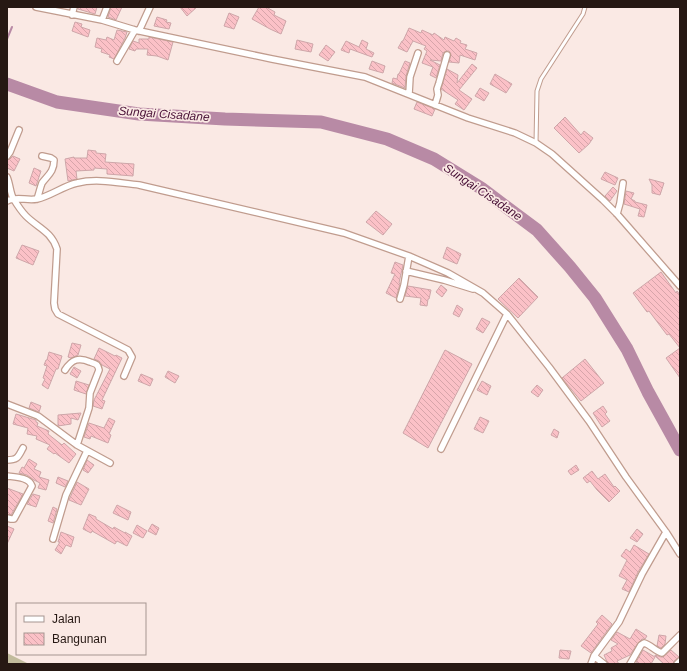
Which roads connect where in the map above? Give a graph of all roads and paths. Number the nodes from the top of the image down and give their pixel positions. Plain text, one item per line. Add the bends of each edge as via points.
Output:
1 (36, 7) edge
2 (74, 7) edge
3 (107, 7) edge
4 (150, 7) edge
5 (585, 7) edge
6 (72, 15) junction
7 (102, 20) junction
8 (137, 31) junction
9 (418, 53) dead end
10 (447, 55) dead end
11 (117, 61) dead end
12 (408, 94) junction
13 (435, 105) junction
14 (19, 130) dead end
15 (536, 143) junction
16 (7, 156) edge
17 (42, 156) dead end
18 (7, 177) edge
19 (623, 183) dead end
20 (13, 198) junction
21 (37, 199) junction
22 (7, 201) edge
23 (617, 214) junction
24 (409, 256) junction
25 (406, 271) junction
26 (680, 286) edge
27 (483, 292) junction
28 (400, 299) dead end
29 (507, 314) junction
30 (65, 370) dead end
31 (124, 376) dead end
32 (7, 404) edge
33 (77, 445) junction
34 (23, 448) dead end
35 (442, 449) dead end
36 (87, 451) junction
37 (7, 460) edge
38 (110, 464) dead end
39 (7, 476) edge
40 (7, 518) edge
41 (666, 532) junction
42 (53, 539) dead end
43 (680, 554) edge
44 (680, 635) edge
45 (594, 656) junction
46 (680, 661) edge
47 (591, 664) edge
48 (604, 664) edge
49 (630, 664) edge
50 (677, 664) edge

1 - 6 street
2 - 6 street
3 - 7 street
4 - 8 street
5 - 15 lane via 538,86
6 - 7 street
7 - 8 street
8 - 11 street
8 - 12 street via 364,76
9 - 12 street via 410,77
10 - 13 street
12 - 13 street
13 - 15 street
14 - 16 street
15 - 23 street via 552,154
17 - 21 street via 51,158 54,163
18 - 20 street
19 - 23 street
20 - 21 street
20 - 22 street
20 - 31 street via 26,216 47,232 55,243 57,249 54,303 58,314 128,350 132,357
21 - 24 street via 78,183 94,181 139,185 344,234
23 - 26 street
24 - 25 street
24 - 27 street
25 - 27 street
25 - 28 street
27 - 29 street
29 - 35 street
29 - 41 street via 589,421
30 - 33 street via 70,363 80,359 99,367
32 - 33 street via 38,416
33 - 36 street
34 - 37 street via 17,458
36 - 38 street
36 - 42 street via 66,495
39 - 40 street via 28,480 32,486 14,519
41 - 43 street
41 - 45 street via 619,622
44 - 49 street via 662,652 644,643
45 - 47 street
45 - 48 street
46 - 50 street

